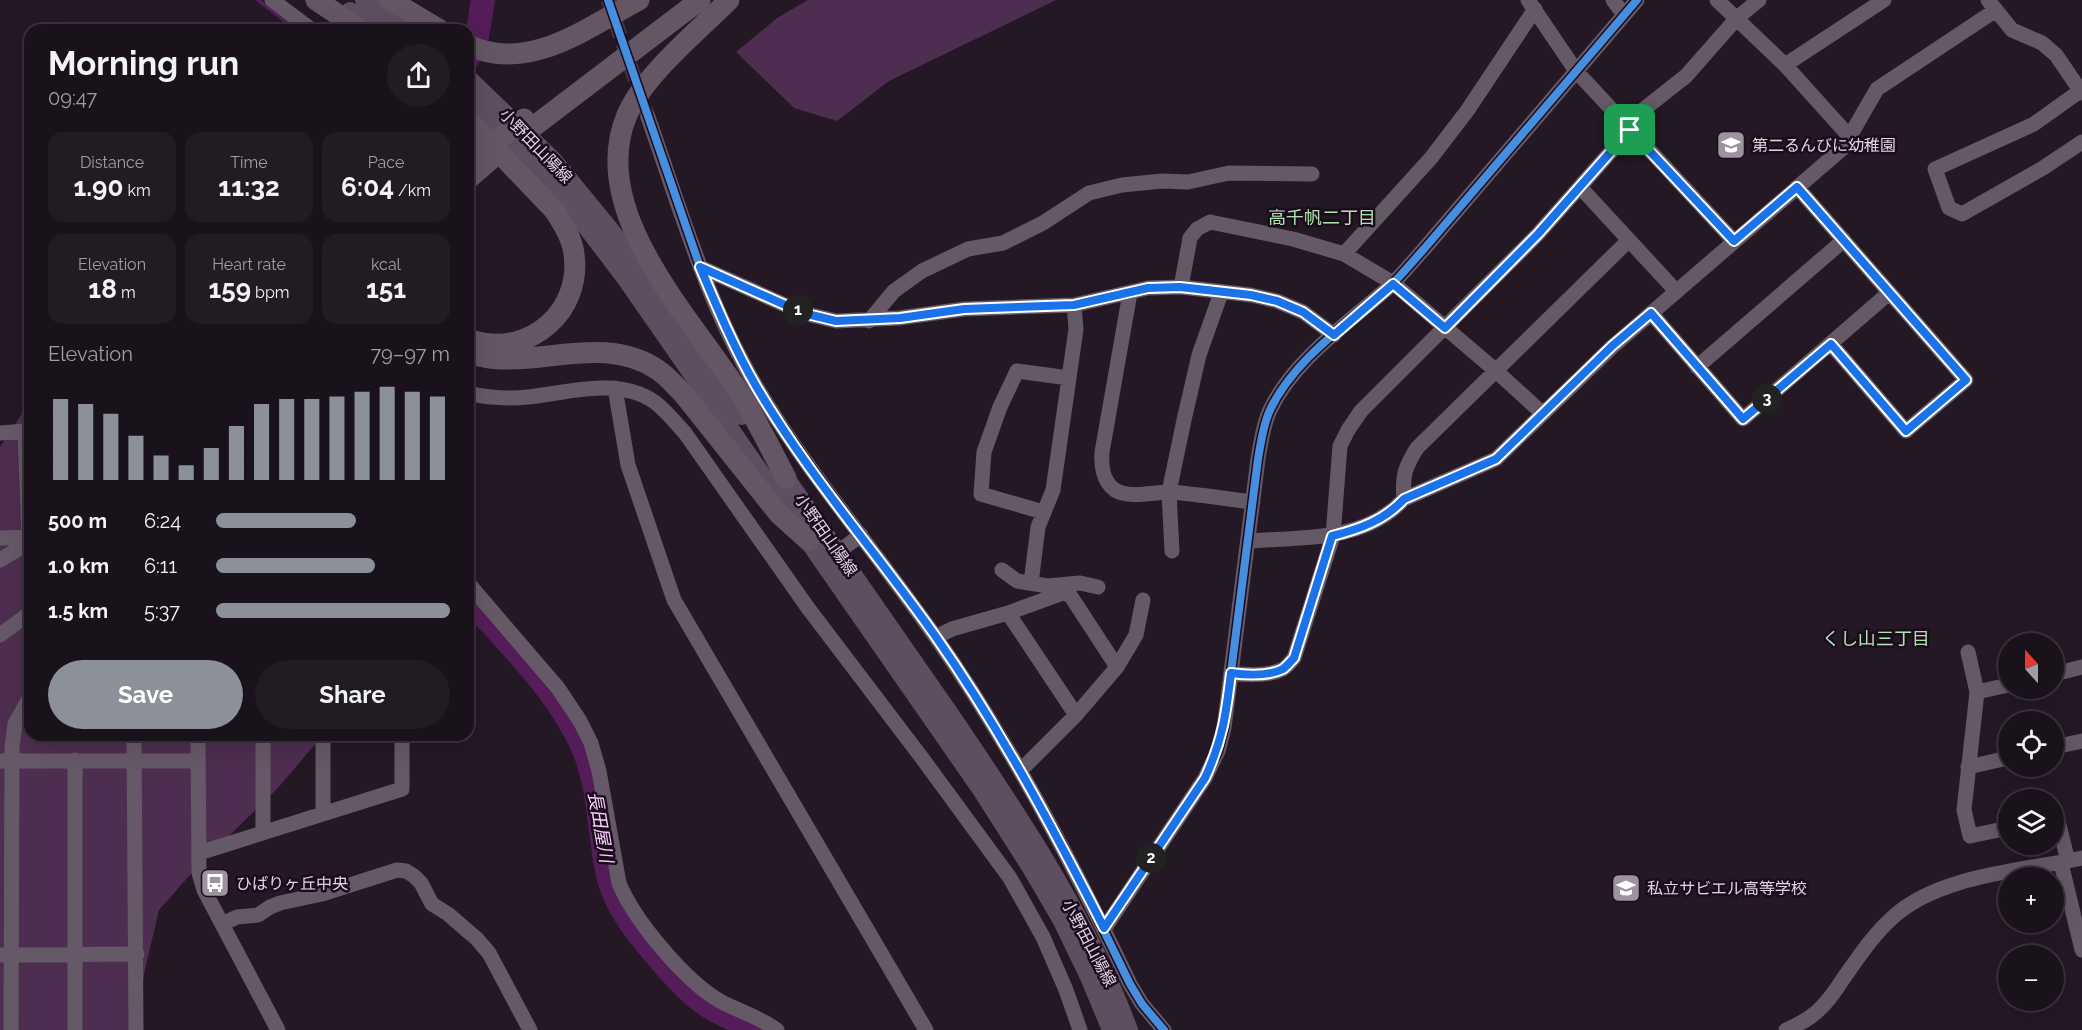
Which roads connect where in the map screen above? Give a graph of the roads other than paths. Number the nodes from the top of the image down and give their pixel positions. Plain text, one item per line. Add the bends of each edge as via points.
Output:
1 (272, 0) edge
2 (316, 0) edge
3 (333, 0) edge
4 (364, 0) edge
5 (390, 0) edge
6 (639, 0) edge
7 (683, 0) edge
8 (700, 0) edge
9 (729, 0) edge
10 (1614, 0) edge
11 (1637, 0) edge
12 (1717, 0) edge
13 (1759, 0) edge
14 (1884, 0) edge
15 (1531, 5) edge
16 (1992, 5) edge
17 (1624, 15) junction
18 (1737, 18) junction
19 (304, 24) edge
20 (352, 24) edge
21 (369, 24) edge
22 (398, 24) edge
23 (430, 24) edge
24 (474, 47) edge
25 (1785, 65) junction
26 (1576, 71) junction
27 (474, 84) edge
28 (2081, 92) edge
29 (474, 106) edge
30 (648, 117) tunnel mouth
31 (529, 123) junction
32 (474, 126) edge
33 (1630, 130) junction
34 (1849, 136) junction
35 (2082, 142) edge
36 (480, 159) edge
37 (1312, 174) dead end
38 (1580, 187) junction
39 (1797, 187) junction
40 (1844, 240) junction
41 (1628, 241) junction
42 (1734, 241) junction
43 (1344, 254) junction
44 (700, 267) junction
45 (1393, 284) junction
46 (1180, 287) junction
47 (1676, 291) junction
48 (1130, 293) junction
49 (1221, 293) junction
50 (1889, 293) junction
51 (1074, 305) junction
52 (1651, 313) junction
53 (869, 321) junction
54 (1445, 328) junction
55 (1334, 335) junction
56 (474, 340) edge
57 (1831, 344) junction
58 (474, 354) edge
59 (1697, 367) junction
60 (1495, 370) junction
61 (1069, 378) junction
62 (615, 388) junction
63 (474, 394) edge
64 (1542, 413) junction
65 (24, 431) edge
66 (0, 432) edge
67 (786, 478) junction
68 (1170, 492) junction
69 (1404, 499) junction
70 (1253, 502) junction
71 (1043, 512) junction
72 (861, 535) junction
73 (1332, 536) junction
74 (24, 537) edge
75 (0, 538) edge
76 (809, 541) junction
77 (1249, 541) junction
78 (24, 544) edge
79 (1172, 551) dead end
80 (838, 552) junction
81 (0, 560) edge
82 (1002, 570) dead end
83 (1031, 583) junction
84 (1098, 587) dead end
85 (474, 590) edge
86 (1143, 600) dead end
87 (1008, 613) junction
88 (24, 617) edge
89 (0, 634) edge
90 (936, 637) junction
91 (1968, 652) dead end
92 (1117, 667) junction
93 (2082, 667) edge
94 (2064, 672) edge
95 (1231, 673) junction
96 (1998, 687) edge
97 (1977, 692) junction
98 (24, 708) edge
99 (1076, 715) junction
100 (134, 741) edge
101 (198, 741) edge
102 (263, 741) edge
103 (323, 741) edge
104 (402, 741) edge
105 (2082, 741) edge
106 (2064, 745) edge
107 (75, 760) junction
108 (1998, 760) edge
109 (6, 761) edge
110 (133, 761) junction
111 (198, 761) junction
112 (1968, 767) junction
113 (1021, 770) junction
114 (323, 814) junction
115 (1998, 830) edge
116 (263, 832) junction
117 (2064, 841) edge
118 (199, 854) junction
119 (2070, 861) edge
120 (222, 924) junction
121 (1104, 928) junction
122 (2082, 950) edge
123 (137, 954) junction
124 (6, 955) edge
125 (75, 955) junction
126 (11, 1030) edge
127 (75, 1030) edge
128 (136, 1030) edge
129 (278, 1030) edge
130 (530, 1030) edge
131 (777, 1030) edge
132 (926, 1030) edge
133 (1080, 1030) edge
134 (1111, 1030) edge
135 (1129, 1030) edge
136 (1164, 1030) edge
137 (1786, 1030) edge

1 - 19 street
2 - 20 highway
3 - 21 main road
4 - 22 main road
5 - 23 highway
6 - 24 highway via 576,34 534,51 504,54
7 - 31 highway
8 - 31 highway
9 - 67 highway via 660,68 637,98 619,140 619,185 624,208 646,258 741,395
10 - 17 street
11 - 17 street
12 - 18 street
13 - 18 street
14 - 25 street
15 - 26 street
15 - 43 street via 1467,111 1431,158
16 - 28 street via 2012,30 2042,43 2056,55
16 - 34 street via 1877,89
17 - 26 street
18 - 25 street
18 - 33 street via 1686,76 1634,117
25 - 34 street
26 - 33 street
26 - 45 street
27 - 67 main road, 小野田山陽線 via 553,160 612,232
28 - 35 street via 2034,124 1935,169 1948,208 1962,214
29 - 76 main road, 小野田山陽線 via 541,172 585,225
30 - 44 street
31 - 36 highway, bridge
32 - 56 highway via 555,211 570,238 575,266 567,303 545,329 510,344
33 - 38 street
33 - 42 street
34 - 39 street via 1843,148
37 - 53 street via 1229,173 1188,182 1122,185 1089,194 1003,243 968,249 922,271 894,291
38 - 41 street
38 - 54 street
39 - 40 street
39 - 42 street
40 - 50 street
40 - 59 street
41 - 47 street
41 - 60 street
42 - 47 street
43 - 45 street
43 - 46 street via 1210,222 1190,238
44 - 53 street via 803,313 836,321
44 - 72 street via 756,386
45 - 54 street
45 - 55 street
46 - 48 street
46 - 49 street
47 - 52 street
48 - 51 street
48 - 68 street via 1101,465 1106,481 1114,489 1127,494
49 - 55 street via 1277,301 1303,312
49 - 68 street via 1199,355
50 - 57 street
50 - 57 street via 1966,380 1906,431
51 - 53 street via 964,309
51 - 61 street via 1076,329
52 - 59 street
52 - 64 street
54 - 60 street
54 - 73 street via 1361,411 1348,430 1338,456
55 - 70 street via 1294,371 1269,412
57 - 59 street via 1743,419
58 - 76 highway via 499,359 599,351 619,353 649,364 678,388 779,514
60 - 64 street
60 - 69 street via 1417,448 1402,480
61 - 71 street via 1053,490
61 - 71 street via 1017,372 984,452 981,494
62 - 63 street via 582,388 529,397
62 - 132 street via 628,465 674,600
62 - 133 street via 654,402 685,433 808,608 990,848 1043,937
64 - 69 street via 1496,459
65 - 66 street
67 - 80 main road, 小野田山陽線
68 - 70 street
68 - 79 street
69 - 73 street via 1376,521
70 - 77 street
71 - 83 street
72 - 80 street
72 - 90 street
73 - 77 street
73 - 95 street via 1294,658 1284,668 1269,672
74 - 75 street
76 - 134 main road, 小野田山陽線 via 1031,868 1062,921
77 - 95 street
78 - 81 street
80 - 135 main road, 小野田山陽線 via 1043,856 1114,990
82 - 83 street via 1017,581
83 - 84 street
85 - 131 street via 558,688 588,736 599,771 620,883 635,915 698,987
86 - 92 street via 1136,635
87 - 90 street
87 - 92 street via 1063,593 1070,596
87 - 99 street
88 - 89 street
90 - 113 street
91 - 97 street
92 - 99 street
93 - 94 street
95 - 121 street via 1224,728 1205,778
96 - 97 street
97 - 112 street
98 - 109 street via 15,724
99 - 113 street
100 - 110 street
101 - 111 street
102 - 116 street
103 - 114 street
104 - 114 street via 402,789
105 - 106 street
107 - 109 street
107 - 110 street
107 - 125 street
108 - 112 street
109 - 124 street
110 - 111 street
110 - 123 street
111 - 118 street
112 - 115 street via 1964,810 1970,836
113 - 121 street
114 - 116 street
116 - 118 street
117 - 119 street
118 - 120 street via 204,890
119 - 122 street
119 - 137 street via 1966,880 1914,901 1880,930 1814,1014
120 - 129 street
120 - 130 street via 237,917 258,915 280,903 397,870 406,871 421,883 432,904 466,928 489,953
121 - 136 street via 1130,984
123 - 125 street
123 - 128 street
124 - 125 street
124 - 126 street
125 - 127 street

